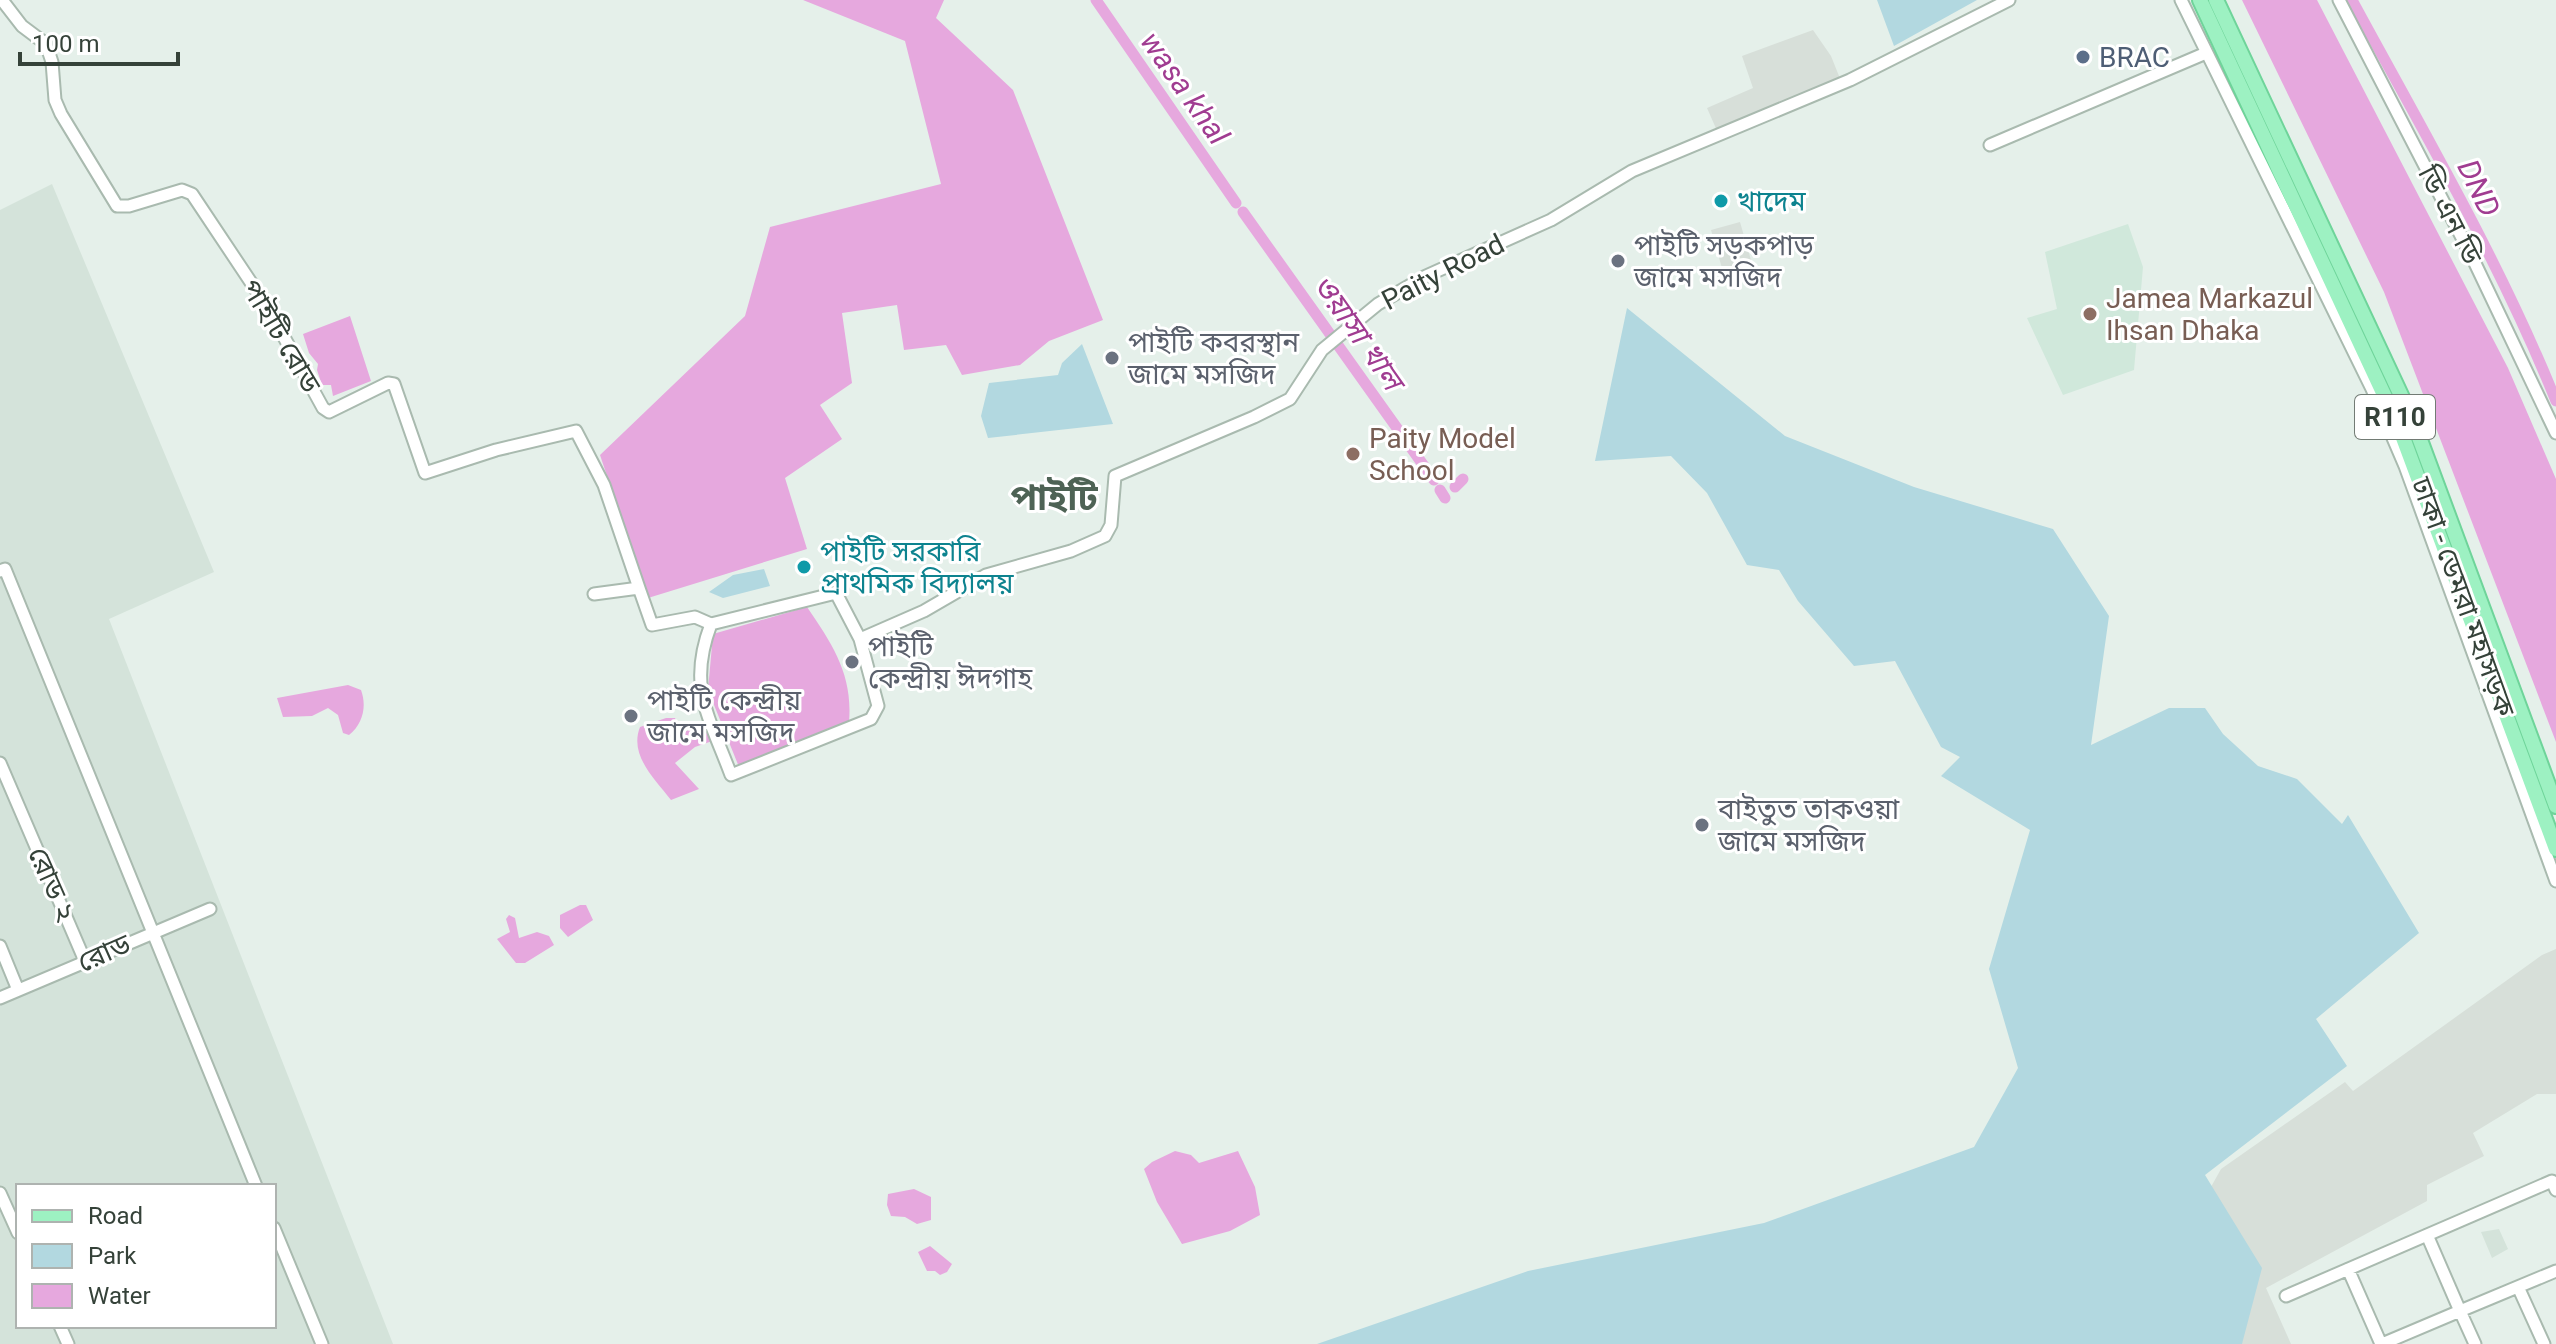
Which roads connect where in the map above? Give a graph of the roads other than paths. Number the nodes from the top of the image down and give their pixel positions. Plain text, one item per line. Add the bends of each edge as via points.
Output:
1 (2, 0) edge
2 (2009, 0) edge
3 (2181, 0) edge
4 (2200, 0) edge
5 (2216, 0) edge
6 (2339, 0) edge
7 (2206, 53) junction
8 (1990, 145) dead end
9 (2556, 433) edge
10 (2, 570) edge
11 (639, 588) junction
12 (594, 594) dead end
13 (711, 624) junction
14 (860, 639) junction
15 (0, 763) edge
16 (2556, 806) edge
17 (2556, 849) edge
18 (2556, 881) edge
19 (210, 909) dead end
20 (151, 932) junction
21 (0, 946) edge
22 (85, 961) junction
23 (18, 990) junction
24 (0, 998) edge
25 (255, 1184) edge
26 (2556, 1190) edge
27 (0, 1193) edge
28 (16, 1229) edge
29 (276, 1233) edge
30 (2427, 1235) junction
31 (2348, 1269) junction
32 (2556, 1271) edge
33 (2519, 1289) junction
34 (2286, 1296) dead end
35 (2460, 1311) junction
36 (322, 1344) edge
37 (2381, 1344) edge
38 (2475, 1344) edge
39 (2544, 1344) edge

1 - 11 street, পাইটি রোড via 22,26 46,44 61,114 117,206 182,190 192,194 268,308 323,408 329,412 394,384 425,473 576,431 604,485
2 - 14 street, Paity Road via 1850,80 1632,171 1551,220 1426,276 1378,304 1322,350 1290,399 1115,476 1111,525 1105,536 986,575 924,611
3 - 7 street
4 - 17 main road, ঢাকা - ডেমরা মহাসড়ক / R110 via 2399,427
5 - 16 main road, ঢাকা - ডেমরা মহাসড়ক / R110 via 2413,421
6 - 9 street, ডি এন ডি
7 - 8 street
7 - 18 street via 2405,466
10 - 20 street
11 - 12 street
11 - 13 street via 652,625 695,617
13 - 14 street via 836,593
13 - 14 street via 702,648 699,691 731,775 871,719 878,706
15 - 22 street, রোড ২
19 - 20 street, রোড
20 - 22 street, রোড
20 - 25 street
21 - 23 street
22 - 23 street, রোড
23 - 24 street, রোড
26 - 30 street via 2552,1181
27 - 28 street
29 - 36 street
30 - 31 street
30 - 35 street
31 - 34 street
31 - 37 street
32 - 33 street
33 - 35 street
33 - 39 street
35 - 37 street
35 - 38 street

